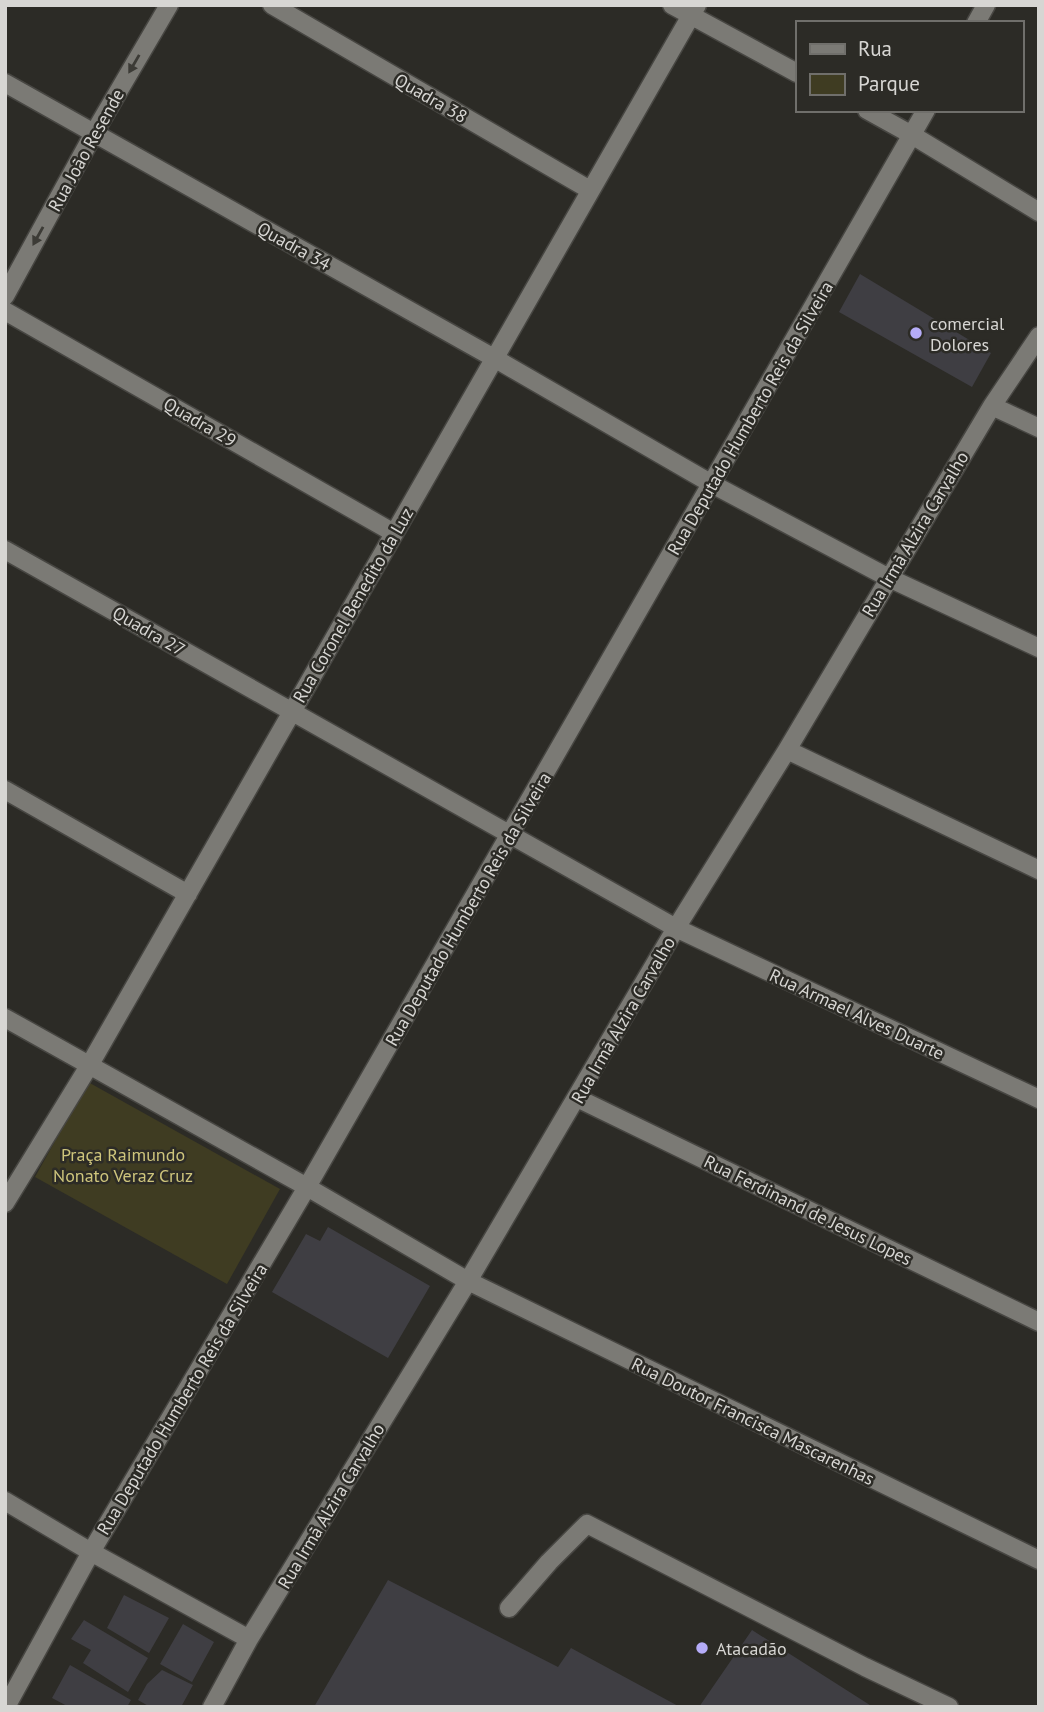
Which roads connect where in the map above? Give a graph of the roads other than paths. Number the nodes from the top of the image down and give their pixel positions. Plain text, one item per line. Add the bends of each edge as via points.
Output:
1 (169, 5) edge
2 (272, 5) edge
3 (672, 5) edge
4 (986, 5) edge
5 (694, 10) edge
6 (977, 21) edge
7 (796, 72) edge
8 (5, 83) edge
9 (870, 112) edge
10 (925, 112) edge
11 (94, 133) junction
12 (912, 135) junction
13 (590, 190) junction
14 (1039, 212) edge
15 (5, 296) edge
16 (5, 311) edge
17 (1039, 336) edge
18 (494, 358) junction
19 (992, 406) junction
20 (1039, 428) edge
21 (712, 484) junction
22 (394, 533) junction
23 (5, 550) edge
24 (889, 578) junction
25 (1039, 648) edge
26 (292, 712) junction
27 (787, 750) junction
28 (5, 790) edge
29 (511, 835) junction
30 (1039, 870) edge
31 (188, 894) junction
32 (676, 928) junction
33 (5, 1018) edge
34 (89, 1066) junction
35 (577, 1098) junction
36 (1039, 1099) edge
37 (307, 1187) junction
38 (5, 1203) edge
39 (468, 1281) junction
40 (1039, 1322) edge
41 (5, 1502) edge
42 (91, 1552) junction
43 (1039, 1560) edge
44 (509, 1608) dead end
45 (249, 1639) junction
46 (6, 1707) edge
47 (212, 1707) edge
48 (949, 1707) edge

1 -> 11 street, Rua João Resende
2 - 13 street, Quadra 38
3 - 5 street
4 - 6 street
5 - 7 street
5 - 13 street, Rua Coronel Benedito da Luz
8 - 11 street, Quadra 34
9 - 12 street
10 - 12 street, Rua Deputado Humberto Reis da Silveira
11 -> 15 street, Rua João Resende
11 - 18 street, Quadra 34
12 - 14 street
12 - 21 street, Rua Deputado Humberto Reis da Silveira
13 - 18 street, Rua Coronel Benedito da Luz
16 - 22 street, Quadra 29
17 - 19 street, Rua Irmã Alzira Carvalho
18 - 21 street, Quadra 34
18 - 22 street, Rua Coronel Benedito da Luz
19 - 20 street
19 - 24 street, Rua Irmã Alzira Carvalho
21 - 24 street, Quadra 34
21 - 29 street, Rua Deputado Humberto Reis da Silveira
22 - 26 street, Rua Coronel Benedito da Luz
23 - 26 street, Quadra 27
24 - 25 street, Quadra 34
24 - 27 street, Rua Irmã Alzira Carvalho
26 - 29 street, Quadra 27
26 - 31 street, Rua Coronel Benedito da Luz
27 - 30 street
27 - 32 street, Rua Irmã Alzira Carvalho
28 - 31 street
29 - 32 street, Rua Armael Alves Duarte
29 - 37 street, Rua Deputado Humberto Reis da Silveira
31 - 34 street, Rua Coronel Benedito da Luz
32 - 35 street, Rua Irmã Alzira Carvalho
32 - 36 street, Rua Armael Alves Duarte
33 - 34 street, Rua Doutor Francisca Mascarenhas
34 - 37 street, Rua Doutor Francisca Mascarenhas
34 - 38 street, Rua Coronel Benedito da Luz
35 - 39 street, Rua Irmã Alzira Carvalho
35 - 40 street, Rua Ferdinand de Jesus Lopes
37 - 39 street, Rua Doutor Francisca Mascarenhas
37 - 42 street, Rua Deputado Humberto Reis da Silveira
39 - 43 street, Rua Doutor Francisca Mascarenhas
39 - 45 street, Rua Irmã Alzira Carvalho
41 - 42 street
42 - 45 street
42 - 46 street, Rua Deputado Humberto Reis da Silveira
44 - 48 street via 587,1524
45 - 47 street, Rua Irmã Alzira Carvalho

